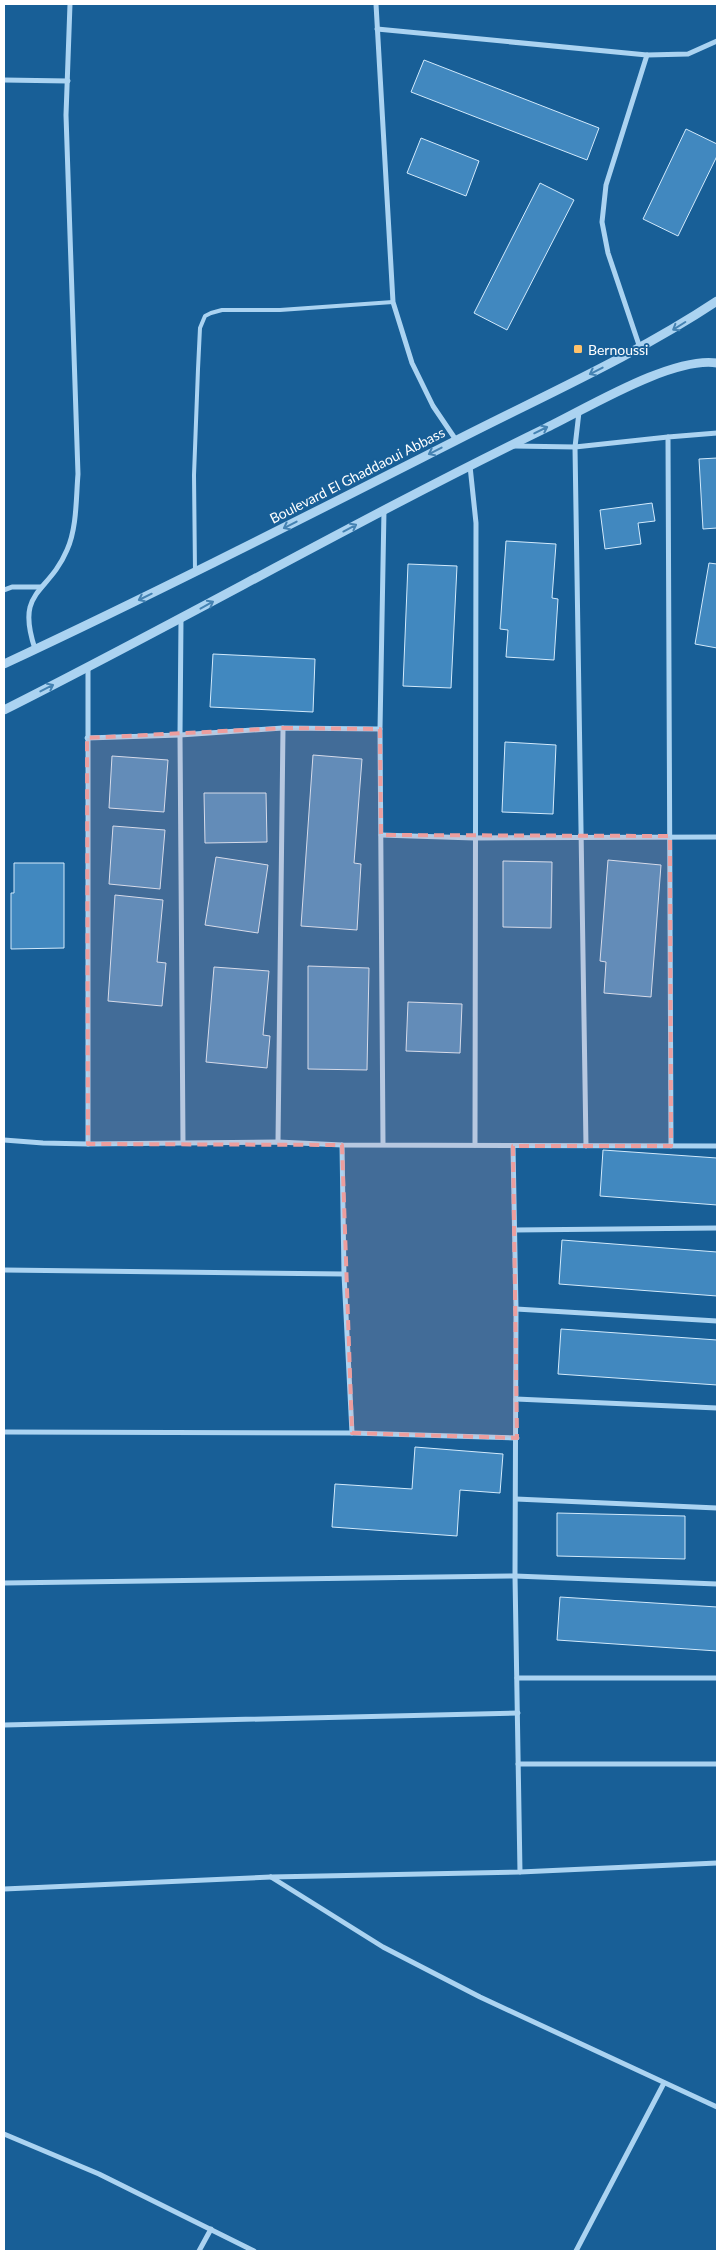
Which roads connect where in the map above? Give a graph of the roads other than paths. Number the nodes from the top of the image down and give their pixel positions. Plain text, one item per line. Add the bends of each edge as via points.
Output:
1 (70, 4) edge
2 (376, 4) edge
3 (377, 28) junction
4 (717, 41) edge
5 (648, 55) junction
6 (4, 80) edge
7 (68, 81) junction
8 (717, 301) edge
9 (393, 302) junction
10 (640, 348) junction
11 (717, 362) edge
12 (579, 412) junction
13 (717, 434) edge
14 (668, 437) junction
15 (456, 440) junction
16 (508, 446) junction
17 (575, 447) junction
18 (470, 465) junction
19 (384, 510) junction
20 (195, 573) junction
21 (41, 587) junction
22 (4, 590) edge
23 (182, 619) junction
24 (35, 650) junction
25 (4, 664) edge
26 (88, 668) junction
27 (4, 710) edge
28 (283, 728) junction
29 (380, 730) junction
30 (180, 735) junction
31 (87, 738) junction
32 (381, 835) junction
33 (670, 836) junction
34 (581, 837) junction
35 (717, 837) edge
36 (474, 838) junction
37 (4, 1140) edge
38 (278, 1142) junction
39 (184, 1143) junction
40 (88, 1144) junction
41 (384, 1144) junction
42 (342, 1145) junction
43 (475, 1145) junction
44 (513, 1146) junction
45 (586, 1146) junction
46 (671, 1146) junction
47 (717, 1146) edge
48 (717, 1228) edge
49 (515, 1230) junction
50 (4, 1270) edge
51 (344, 1274) junction
52 (516, 1309) junction
53 (717, 1321) edge
54 (516, 1399) junction
55 (717, 1408) edge
56 (4, 1432) edge
57 (352, 1433) junction
58 (517, 1438) junction
59 (516, 1499) junction
60 (717, 1508) edge
61 (515, 1576) junction
62 (4, 1584) edge
63 (717, 1584) edge
64 (517, 1678) junction
65 (717, 1678) edge
66 (518, 1713) junction
67 (4, 1725) edge
68 (518, 1764) junction
69 (717, 1764) edge
70 (717, 1862) edge
71 (520, 1872) junction
72 (271, 1877) junction
73 (4, 1889) edge
74 (664, 2083) junction
75 (717, 2107) edge
76 (4, 2134) edge
77 (211, 2230) junction
78 (199, 2251) edge
79 (254, 2251) edge
80 (576, 2251) edge

1 - 7 street
2 - 3 street
3 - 5 street
3 - 9 street
4 - 5 street via 688,54
5 - 10 street via 606,186 602,222 608,253
6 - 7 street
7 - 21 street via 66,115 78,474 68,549
8 -> 10 street, Boulevard El Ghaddaoui Abbass
9 - 15 street via 412,363 433,406
9 - 20 lane via 280,310 222,310 205,316 200,328 198,369
10 -> 15 street, Boulevard El Ghaddaoui Abbass
11 - 12 street via 686,364 619,391
16 -> 12 street
12 - 17 street
13 - 14 street
14 - 17 street
14 - 33 street
15 -> 20 street, Boulevard El Ghaddaoui Abbass
16 - 17 street
16 - 18 street
17 - 34 street
18 - 19 street
18 - 36 street via 476,523
23 -> 19 street
19 - 29 street
20 -> 24 street, Boulevard El Ghaddaoui Abbass
21 - 22 street
21 - 24 street via 28,618
23 - 26 street
23 - 30 street
24 - 25 street, Boulevard El Ghaddaoui Abbass
27 -> 26 street
26 - 31 street
28 - 29 street
28 - 30 street
28 - 38 street
29 - 32 street
30 - 31 street
30 - 39 street
31 - 40 street
32 - 36 street
32 - 41 street
33 - 34 street
33 - 35 street
33 - 46 street
34 - 36 street
34 - 45 street
36 - 43 street
37 - 40 street
38 - 39 street
38 - 42 street
39 - 40 street
41 - 42 street
41 - 43 street
42 - 51 street
43 - 44 street
44 - 45 street
44 - 49 street
45 - 46 street
46 - 47 street
48 - 49 street
49 - 52 street
50 - 51 street
51 - 57 street
52 - 53 street
52 - 54 street
54 - 55 street
54 - 58 street
56 - 57 street
57 - 58 street
58 - 59 street
59 - 60 street
59 - 61 street
61 - 62 street
61 - 63 street
61 - 64 street
64 - 65 street
64 - 66 street
66 - 67 street
66 - 68 street
68 - 69 street
68 - 71 street
70 - 71 street
71 - 72 street
72 - 73 street
72 - 74 street via 382,1947
74 - 75 street
74 - 80 street
76 - 77 street via 99,2174
77 - 78 street
77 - 79 street

